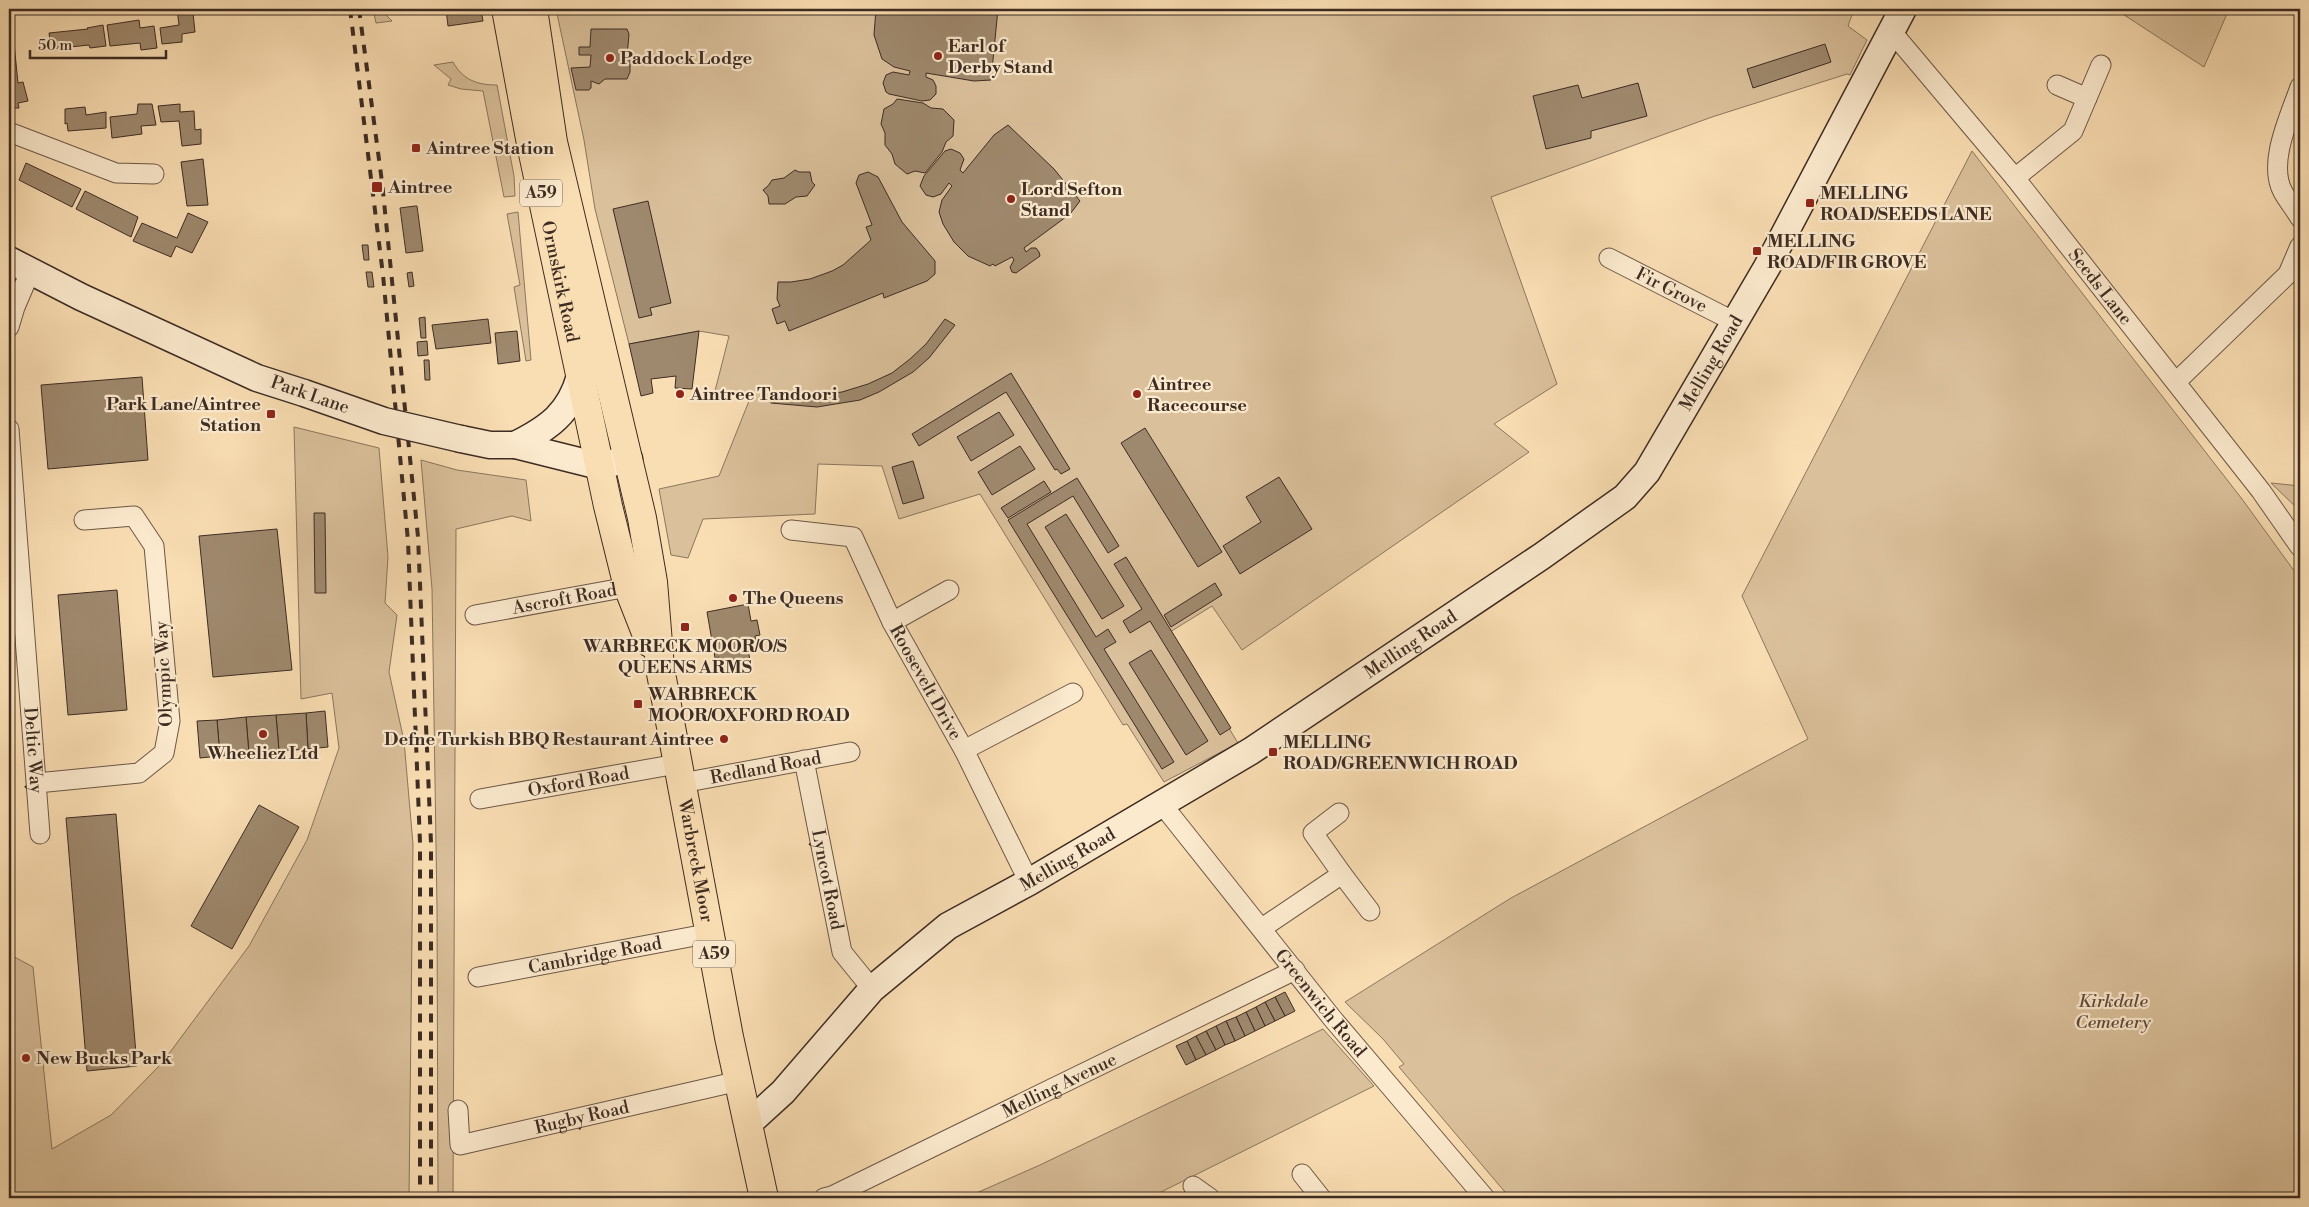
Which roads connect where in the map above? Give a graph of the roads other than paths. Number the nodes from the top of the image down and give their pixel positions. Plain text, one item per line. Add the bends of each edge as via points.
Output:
1 (506, 9) edge
2 (532, 9) edge
3 (1903, 9) edge
4 (1892, 32) junction
5 (2101, 65) dead end
6 (2057, 85) dead end
7 (2300, 87) edge
8 (2087, 98) junction
9 (9, 132) edge
10 (154, 174) dead end
11 (2015, 178) junction
12 (2300, 218) edge
13 (2300, 246) edge
14 (1609, 258) dead end
15 (20, 266) edge
16 (1735, 322) junction
17 (9, 327) edge
18 (580, 376) junction
19 (2176, 382) junction
20 (9, 429) edge
21 (515, 445) junction
22 (629, 459) junction
23 (599, 466) junction
24 (84, 520) dead end
25 (791, 530) dead end
26 (2300, 547) edge
27 (641, 585) junction
28 (950, 590) dead end
29 (476, 615) dead end
30 (892, 622) junction
31 (1073, 693) dead end
32 (964, 750) junction
33 (850, 752) dead end
34 (804, 760) junction
35 (679, 774) junction
36 (37, 784) junction
37 (480, 799) dead end
38 (1161, 803) junction
39 (1340, 813) dead end
40 (40, 834) dead end
41 (1342, 874) junction
42 (1029, 882) junction
43 (1370, 912) dead end
44 (1262, 928) junction
45 (711, 932) junction
46 (1295, 970) junction
47 (478, 977) dead end
48 (872, 990) junction
49 (739, 1081) junction
50 (458, 1110) dead end
51 (748, 1124) junction
52 (1302, 1174) dead end
53 (1193, 1186) dead end
54 (1214, 1194) edge
55 (764, 1198) edge
56 (824, 1198) edge
57 (1321, 1198) edge
58 (1485, 1198) edge

1 - 18 highway, Ormskirk Road / A59
2 - 22 highway, Ormskirk Road / A59 via 553,142
3 - 4 street, Melling Road
4 - 11 street, Seeds Lane
4 - 16 street, Melling Road
5 - 8 street
6 - 8 street
7 - 12 street via 2280,141 2277,166 2282,191
8 - 11 street via 2072,131
9 - 10 street via 116,173
11 - 19 street, Seeds Lane
13 - 19 street via 2288,274
14 - 16 street, Fir Grove
15 - 17 street
15 - 21 street, Park Lane, bridge via 257,378 384,421 490,445
16 - 38 street, Melling Road via 1647,472 1625,497 1251,751
18 - 21 street via 574,397 562,412 544,430
18 - 23 highway, Ormskirk Road / A59
19 - 26 street, Seeds Lane via 2261,490
20 - 36 street, Deltic Way
21 - 23 street, Park Lane
22 - 23 street, Park Lane
22 - 27 highway, Warbreck Moor / A59 via 642,518
23 - 27 highway, Warbreck Moor / A59
24 - 36 street, Olympic Way via 134,516 154,546 170,721 164,753 140,773
25 - 30 street, Roosevelt Drive via 853,537
27 - 29 street, Ascroft Road
27 - 35 highway, Warbreck Moor / A59
28 - 30 street
30 - 32 street, Roosevelt Drive
31 - 32 street
32 - 42 street, Roosevelt Drive
33 - 34 street, Redland Road
34 - 35 street, Redland Road via 744,771
34 - 48 street, Lyncot Road via 842,952
35 - 37 street, Oxford Road
35 - 45 highway, Warbreck Moor / A59
36 - 40 street, Deltic Way
38 - 42 street, Melling Road
38 - 44 street, Greenwich Road
39 - 41 street via 1313,833
41 - 43 street
41 - 44 street
42 - 48 street, Melling Road via 948,926
44 - 46 street, Greenwich Road
45 - 47 street, Cambridge Road
45 - 49 highway, Warbreck Moor / A59
46 - 56 street, Melling Avenue via 987,1122
46 - 58 street, Greenwich Road
48 - 51 street, Melling Road via 790,1085
49 - 50 street, Rugby Road via 460,1145
49 - 51 highway, Warbreck Moor / A59
51 - 55 highway, Warbreck Moor / A59
52 - 57 street
53 - 54 street

